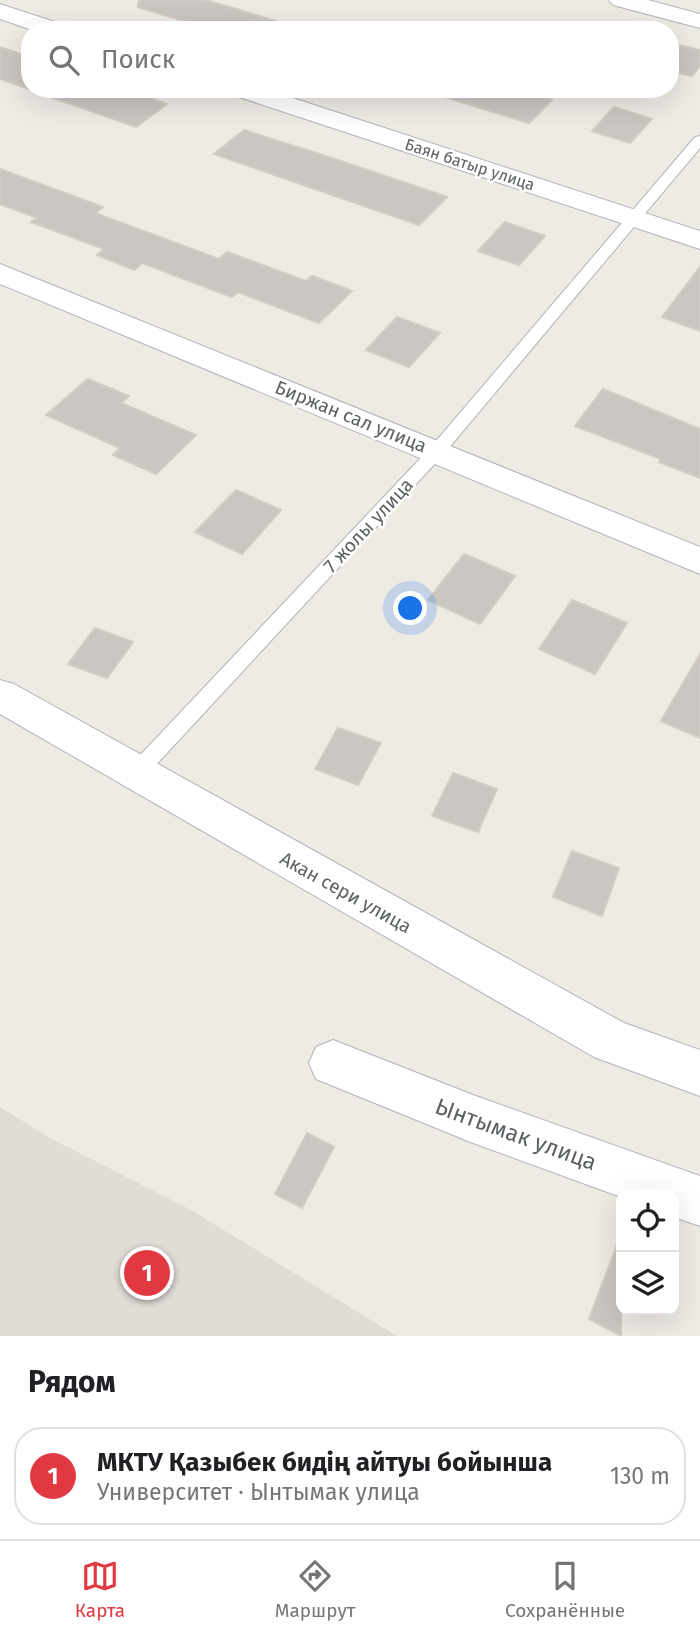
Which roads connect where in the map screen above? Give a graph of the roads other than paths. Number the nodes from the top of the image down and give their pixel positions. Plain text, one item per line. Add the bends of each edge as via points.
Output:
1 (621, 0) edge
2 (0, 11) edge
3 (29, 21) edge
4 (700, 21) edge
5 (267, 98) edge
6 (700, 140) edge
7 (632, 217) junction
8 (700, 240) edge
9 (0, 273) edge
10 (437, 451) junction
11 (700, 561) edge
12 (0, 695) edge
13 (135, 774) junction
14 (333, 1063) dead end
15 (700, 1073) edge
16 (700, 1201) edge

1 - 4 street
2 - 3 street
5 - 7 street, Баян батыр улица
6 - 7 lane, 7 жолы улица
7 - 8 street, Баян батыр улица
7 - 10 lane, 7 жолы улица
9 - 10 street, Биржан сал улица
10 - 11 street, Биржан сал улица
10 - 13 lane, 7 жолы улица
12 - 13 street, Акан сери улица
13 - 15 street, Акан сери улица via 611,1041
14 - 16 street, Ынтымак улица

